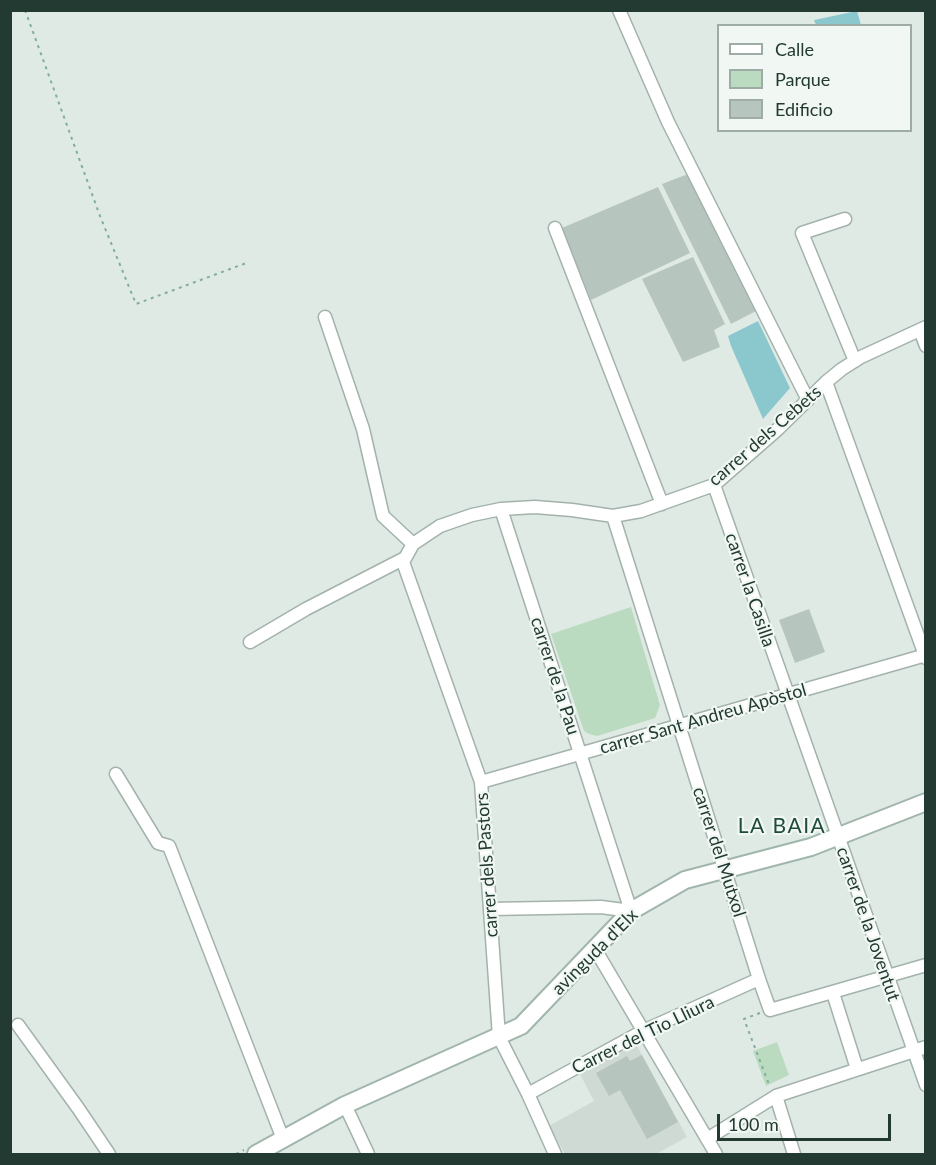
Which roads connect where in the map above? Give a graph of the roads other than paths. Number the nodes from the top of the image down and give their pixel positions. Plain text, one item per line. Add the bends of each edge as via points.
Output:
1 (619, 10) edge
2 (844, 219) dead end
3 (555, 228) dead end
4 (325, 317) dead end
5 (923, 328) edge
6 (926, 346) edge
7 (855, 361) junction
8 (826, 382) junction
9 (808, 400) junction
10 (714, 485) junction
11 (662, 504) junction
12 (501, 509) junction
13 (613, 516) junction
14 (413, 544) junction
15 (404, 560) junction
16 (250, 642) dead end
17 (925, 656) edge
18 (787, 695) junction
19 (679, 726) junction
20 (580, 754) junction
21 (116, 774) dead end
22 (481, 782) junction
23 (926, 802) edge
24 (838, 837) junction
25 (724, 870) junction
26 (490, 909) junction
27 (631, 911) junction
28 (595, 949) junction
29 (926, 965) edge
30 (887, 977) junction
31 (759, 979) junction
32 (833, 993) junction
33 (18, 1025) dead end
34 (643, 1030) junction
35 (499, 1037) junction
36 (920, 1049) edge
37 (857, 1069) junction
38 (926, 1085) edge
39 (528, 1094) junction
40 (781, 1094) junction
41 (345, 1105) junction
42 (283, 1139) junction
43 (707, 1139) junction
44 (109, 1155) edge
45 (256, 1155) edge
46 (368, 1155) edge
47 (555, 1155) edge
48 (716, 1155) edge
49 (794, 1155) edge

1 - 9 street via 668,122
2 - 7 street via 802,233
3 - 11 street
4 - 14 street via 363,429 382,516
5 - 6 street
5 - 7 street, carrer dels Cebets
7 - 8 street, carrer dels Cebets
8 - 9 street, carrer dels Cebets
8 - 17 street
9 - 10 street, carrer dels Cebets
10 - 11 street, carrer dels Cebets
10 - 18 street, carrer la Casilla
11 - 13 street, carrer dels Cebets
12 - 13 street, carrer dels Cebets via 535,507
12 - 14 street, carrer dels Cebets via 440,526
12 - 20 street, carrer de la Pau
13 - 19 street, carrer del Mutxol
14 - 15 street, carrer dels Cebets
15 - 16 street
15 - 22 street, carrer dels Pastors
17 - 18 street, carrer Sant Andreu Apòstol
18 - 19 street, carrer Sant Andreu Apòstol
18 - 24 street, carrer de la Joventut
19 - 20 street, carrer Sant Andreu Apòstol
19 - 25 street, carrer del Mutxol
20 - 22 street, carrer Sant Andreu Apòstol
20 - 27 street, carrer de la Pau
21 - 42 street via 158,843 169,846
22 - 26 street, carrer dels Pastors
23 - 24 main road, avinguda d'Elx
24 - 25 main road, avinguda d'Elx
24 - 30 street, carrer de la Joventut
25 - 27 main road, avinguda d'Elx via 685,880
25 - 31 street, carrer del Mutxol
26 - 27 street via 601,907
26 - 35 street, carrer dels Pastors
27 - 28 main road, avinguda d'Elx
28 - 34 street
28 - 35 main road, avinguda d'Elx via 521,1026
29 - 30 street
30 - 32 street
30 - 36 street, carrer de la Joventut
31 - 32 street, carrer del Mutxol via 772,1010
31 - 34 street, Carrer del Tio Lliura
32 - 37 street
33 - 44 street
34 - 39 street, Carrer del Tio Lliura
34 - 43 street
35 - 39 street
35 - 41 main road, avinguda d'Elx
36 - 37 street
36 - 38 street, carrer de la Joventut
37 - 40 street
39 - 47 street
40 - 43 street
40 - 49 street
41 - 42 main road, avinguda d'Elx
41 - 46 street
42 - 45 main road, avinguda d'Elx
43 - 48 street

